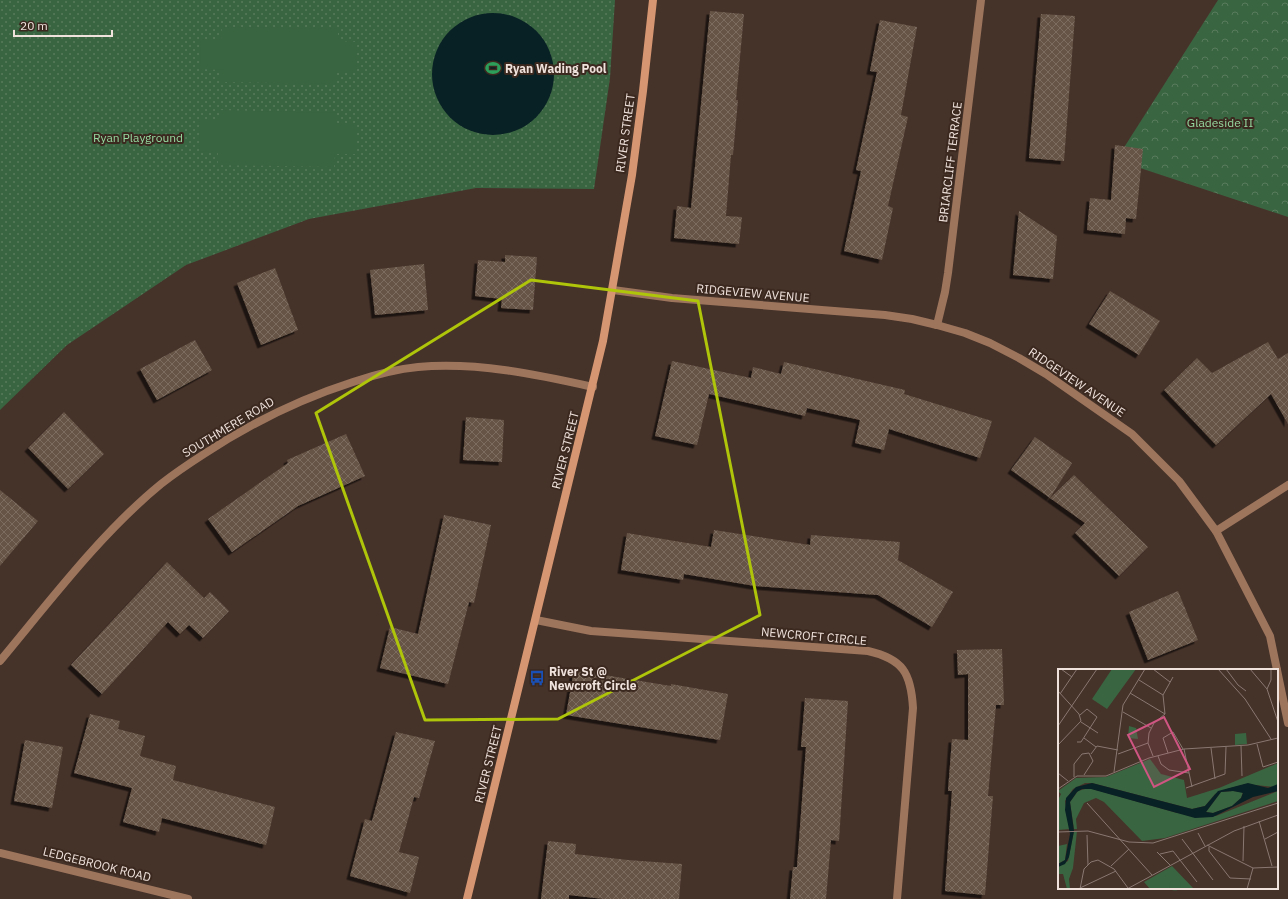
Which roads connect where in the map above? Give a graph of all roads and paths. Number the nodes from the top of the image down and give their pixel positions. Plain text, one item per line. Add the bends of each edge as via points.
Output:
1 (653, 0) edge
2 (981, 0) edge
3 (613, 290) junction
4 (937, 325) junction
5 (593, 387) junction
6 (1288, 485) edge
7 (1216, 531) junction
8 (536, 620) junction
9 (0, 661) edge
10 (1277, 669) edge
11 (1278, 675) edge
12 (1288, 723) edge
13 (0, 853) edge
14 (188, 899) edge
15 (467, 899) edge
16 (897, 899) edge

1 - 3 main road, RIVER STREET via 632,175
2 - 4 street, BRIARCLIFF TERRACE via 948,273
3 - 4 street, RIDGEVIEW AVENUE via 672,298 886,315
3 - 5 main road, RIVER STREET
4 - 7 street, RIDGEVIEW AVENUE via 965,333 1019,358 1132,434 1179,481
5 - 8 main road, RIVER STREET
5 - 9 street, SOUTHMERE ROAD via 552,377 500,369 419,367 391,371 333,388 285,408 246,427 161,484 104,539
6 - 7 street
7 - 10 street, RIDGEVIEW AVENUE via 1270,636
8 - 15 main road, RIVER STREET
8 - 16 street, NEWCROFT CIRCLE via 591,630 868,651 893,660 910,681 913,708
11 - 12 street, RIDGEVIEW AVENUE
13 - 14 street, LEDGEBROOK ROAD

